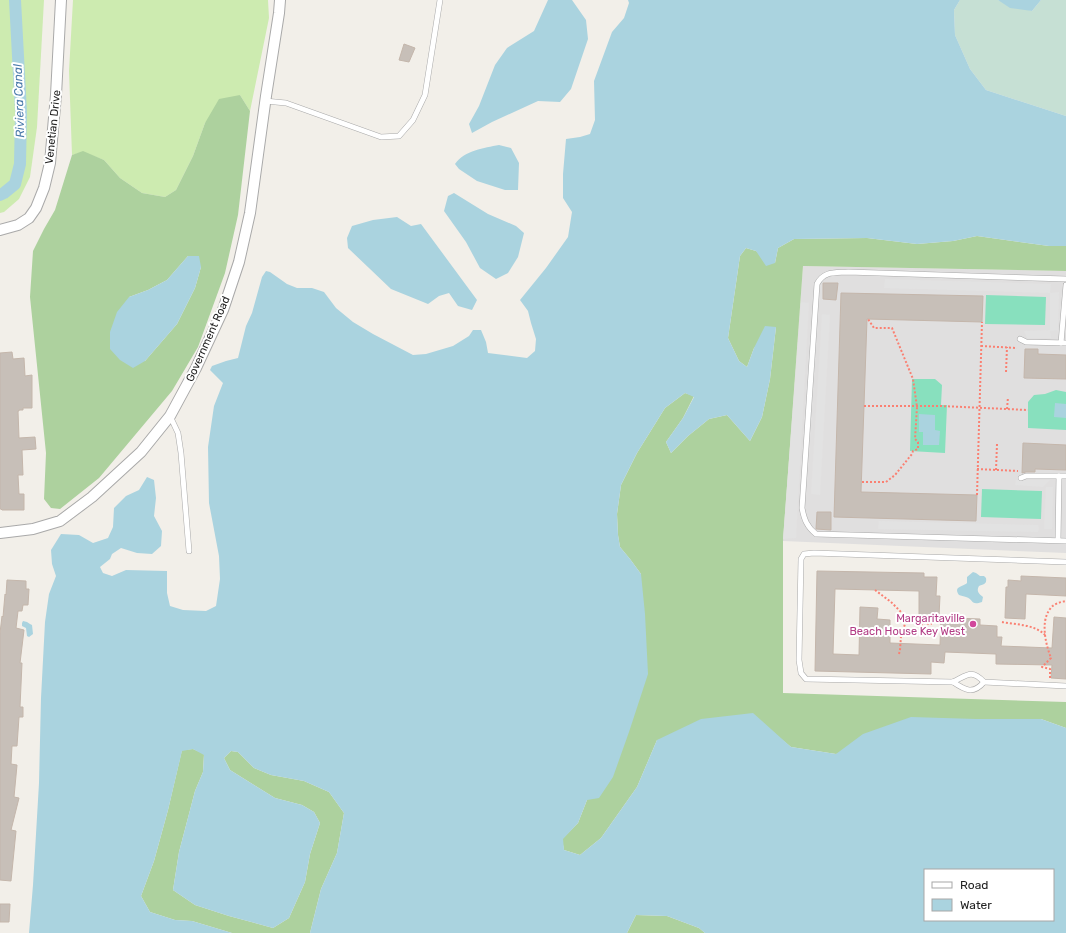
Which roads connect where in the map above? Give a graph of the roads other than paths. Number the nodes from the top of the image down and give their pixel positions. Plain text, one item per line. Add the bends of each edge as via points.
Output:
1 (61, 0) edge
2 (280, 0) edge
3 (440, 0) edge
4 (265, 101) junction
5 (0, 230) edge
6 (1066, 279) edge
7 (1066, 285) edge
8 (1020, 339) dead end
9 (1064, 343) edge
10 (170, 416) junction
11 (1060, 476) junction
12 (1066, 476) edge
13 (1021, 478) road end
14 (0, 533) edge
15 (1058, 540) junction
16 (1066, 541) edge
17 (188, 551) dead end
18 (1066, 562) edge
19 (953, 682) junction
20 (984, 682) junction
21 (1066, 686) edge

1 - 5 street, Venetian Drive via 50,163 44,188 29,218 18,225
2 - 4 street, Government Road
3 - 4 lane via 425,95 413,120 399,136 381,137 286,103
4 - 10 street, Government Road via 250,213 239,262 223,310
6 - 15 lane via 848,272 830,273 820,278 817,284 802,508 809,529 816,534
7 - 9 lane
8 - 9 lane via 1026,342
10 - 14 street, Government Road via 141,452 92,497 60,521 33,529
10 - 17 lane via 178,434 182,453
11 - 12 lane
11 - 13 lane
11 - 15 lane
15 - 16 lane
18 - 19 lane via 804,554 801,559 798,660 801,673 806,679
19 - 20 lane via 973,674
19 - 20 lane via 967,690 975,690
20 - 21 lane

